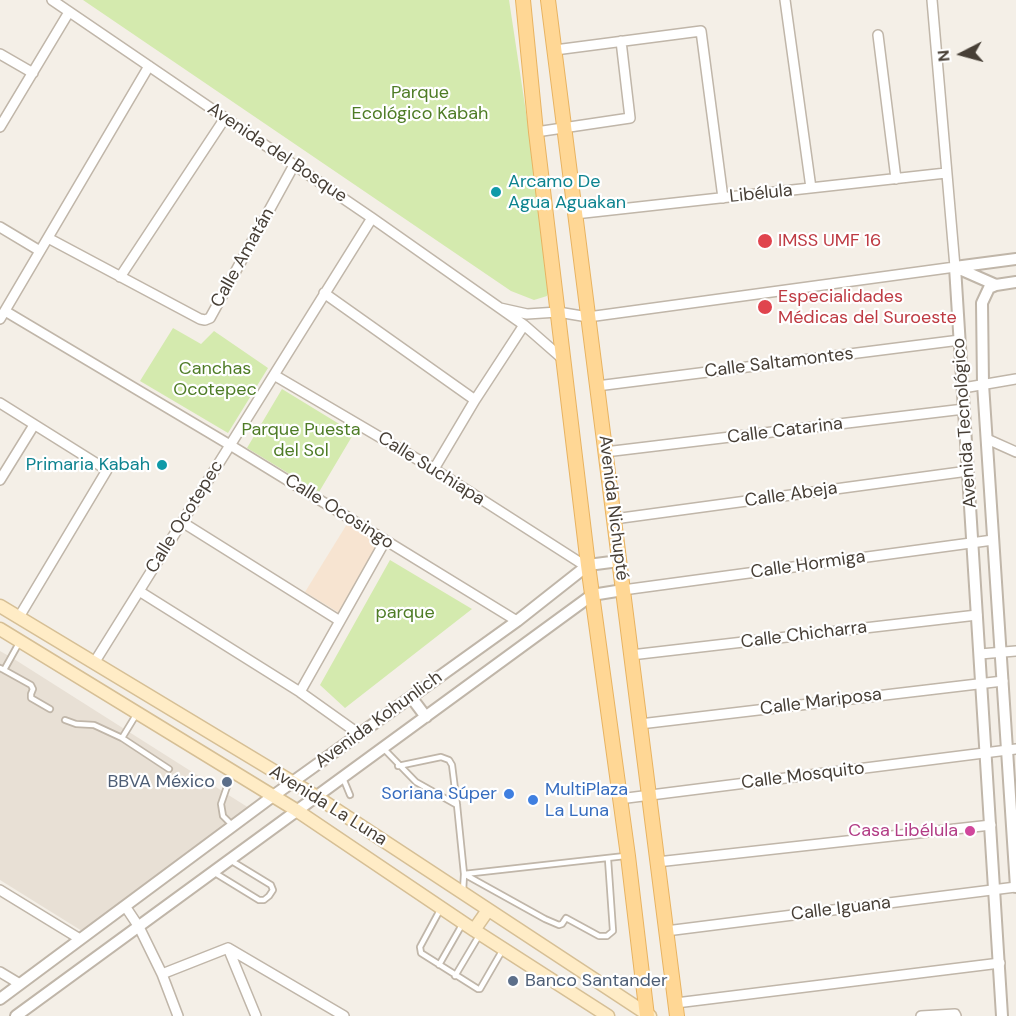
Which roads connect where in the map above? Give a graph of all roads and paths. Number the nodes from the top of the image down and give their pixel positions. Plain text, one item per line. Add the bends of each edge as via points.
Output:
1 (52, 0) edge
2 (523, 0) edge
3 (548, 0) edge
4 (785, 0) edge
5 (932, 0) edge
6 (69, 12) junction
7 (878, 35) dead end
8 (621, 41) junction
9 (555, 50) junction
10 (0, 54) edge
11 (149, 66) junction
12 (33, 73) junction
13 (3, 115) edge
14 (225, 118) junction
15 (0, 127) edge
16 (564, 129) junction
17 (536, 132) junction
18 (294, 165) junction
19 (946, 173) junction
20 (896, 178) junction
21 (811, 188) junction
22 (723, 198) junction
23 (575, 214) junction
24 (372, 218) junction
25 (0, 227) edge
26 (48, 238) junction
27 (40, 251) junction
28 (1016, 259) edge
29 (955, 267) junction
30 (120, 276) junction
31 (1016, 282) edge
32 (996, 285) junction
33 (324, 293) junction
34 (500, 308) junction
35 (558, 312) junction
36 (2, 315) edge
37 (588, 317) junction
38 (524, 325) junction
39 (960, 340) junction
40 (564, 360) junction
41 (274, 375) junction
42 (1016, 379) edge
43 (983, 384) junction
44 (597, 386) junction
45 (963, 388) junction
46 (475, 400) junction
47 (0, 403) edge
48 (964, 409) junction
49 (34, 424) junction
50 (987, 439) junction
51 (230, 445) junction
52 (605, 452) junction
53 (1016, 452) edge
54 (434, 469) junction
55 (968, 471) junction
56 (0, 480) edge
57 (614, 519) junction
58 (182, 522) junction
59 (993, 540) junction
60 (385, 541) junction
61 (973, 543) junction
62 (619, 561) junction
63 (588, 566) junction
64 (623, 590) junction
65 (139, 591) junction
66 (592, 595) junction
67 (0, 606) edge
68 (978, 615) junction
69 (19, 617) junction
70 (340, 621) junction
71 (517, 621) junction
72 (0, 629) edge
73 (20, 641) junction
74 (1016, 651) edge
75 (1001, 652) junction
76 (980, 654) junction
77 (631, 655) junction
78 (94, 663) junction
79 (2, 669) edge
80 (1003, 681) junction
81 (982, 683) junction
82 (300, 692) junction
83 (411, 697) junction
84 (50, 709) dead end
85 (137, 713) junction
86 (426, 717) junction
87 (65, 720) dead end
88 (640, 724) junction
89 (359, 734) junction
90 (122, 738) junction
91 (384, 749) junction
92 (1012, 750) edge
93 (986, 753) junction
94 (398, 766) junction
95 (170, 769) dead end
96 (232, 771) junction
97 (343, 778) junction
98 (292, 782) junction
99 (350, 795) dead end
100 (649, 795) junction
101 (273, 796) junction
102 (317, 797) junction
103 (619, 799) junction
104 (458, 805) junction
105 (296, 810) junction
106 (234, 825) junction
107 (991, 825) junction
108 (628, 856) junction
109 (609, 859) junction
110 (229, 860) junction
111 (657, 862) junction
112 (212, 872) junction
113 (464, 874) junction
114 (1016, 887) edge
115 (995, 889) junction
116 (0, 890) edge
117 (463, 893) junction
118 (125, 906) junction
119 (441, 908) junction
120 (488, 910) junction
121 (139, 927) junction
122 (472, 929) junction
123 (666, 931) junction
124 (80, 939) junction
125 (228, 948) junction
126 (504, 949) junction
127 (1000, 963) junction
128 (439, 965) junction
129 (0, 972) edge
130 (162, 974) junction
131 (455, 976) junction
132 (20, 984) junction
133 (0, 999) edge
134 (677, 1009) edge
135 (648, 1015) edge
136 (16, 1016) edge
137 (178, 1016) edge
138 (256, 1016) edge
139 (344, 1016) edge
140 (608, 1016) edge
141 (921, 1016) edge
142 (956, 1016) edge
143 (1002, 1016) edge

1 - 6 street, Avenida del Bosque
2 - 17 main road, Avenida Nichupté
3 - 9 main road, Avenida Nichupté
4 - 21 street
5 - 19 street
6 - 11 street, Avenida del Bosque
6 - 12 street
7 - 20 street
8 - 9 street
8 - 16 street via 630,118
8 - 22 street via 701,31
9 - 16 main road, Avenida Nichupté
10 - 12 street
11 - 14 street, Avenida del Bosque
11 - 26 street
12 - 13 street
13 - 15 street
14 - 18 street, Avenida del Bosque
14 - 30 street
16 - 17 street
16 - 23 main road, Avenida Nichupté
17 - 35 main road, Avenida Nichupté
18 - 24 street, Avenida del Bosque
18 - 30 street, Calle Amatán via 210,318 200,319
19 - 20 street, Libélula
19 - 29 street
20 - 21 street, Libélula
21 - 22 street, Libélula
22 - 23 street, Libélula
23 - 37 main road, Avenida Nichupté
24 - 33 street, Calle Ocotepec
24 - 34 street, Avenida del Bosque
25 - 27 street
26 - 27 street
26 - 30 street, Calle Amatán
27 - 36 street
28 - 29 street
29 - 32 street
29 - 37 street, Avenida del Bosque
29 - 39 street, Avenida Tecnológico
31 - 32 street
32 - 43 street, Avenida Tecnológico via 989,288 982,303
33 - 41 street, Calle Ocotepec
33 - 46 street
34 - 35 street, Avenida del Bosque via 527,314
34 - 38 street, Avenida del Bosque
35 - 37 street, Avenida del Bosque
35 - 40 main road, Avenida Nichupté
36 - 51 street, Calle Ocosingo
37 - 44 main road, Avenida Nichupté
38 - 40 street, Avenida del Bosque
38 - 46 street
39 - 44 street, Calle Saltamontes
39 - 45 street, Avenida Tecnológico
40 - 63 main road, Avenida Nichupté
41 - 51 street, Calle Ocotepec
41 - 54 street, Calle Suchiapa
42 - 43 street
43 - 45 street
43 - 50 street, Avenida Tecnológico
44 - 52 main road, Avenida Nichupté
45 - 48 street, Avenida Tecnológico
46 - 54 street
47 - 49 street
48 - 52 street, Calle Catarina
48 - 55 street, Avenida Tecnológico
49 - 56 street
49 - 69 street via 107,470
50 - 53 street
50 - 59 street, Avenida Tecnológico
51 - 58 street, Calle Ocotepec
51 - 60 street, Calle Ocosingo
52 - 57 main road, Avenida Nichupté
54 - 63 street, Calle Suchiapa
55 - 57 street, Calle Abeja
55 - 61 street, Avenida Tecnológico
57 - 62 main road, Avenida Nichupté
58 - 65 street, Calle Ocotepec
58 - 70 street
59 - 61 street, Calle Hormiga
59 - 75 street, Avenida Tecnológico
60 - 70 street
60 - 71 street, Calle Ocosingo
61 - 64 street, Calle Hormiga
61 - 68 street, Avenida Tecnológico
62 - 63 street, Avenida Kohunlich
62 - 64 main road, Avenida Nichupté
63 - 66 main road, Avenida Nichupté
63 - 71 street, Avenida Kohunlich
64 - 66 street, Avenida Kohunlich
64 - 77 main road, Avenida Nichupté
65 - 78 street, Calle Ocotepec
65 - 82 street
66 - 86 street, Avenida Kohunlich
66 - 103 main road, Avenida Nichupté
67 - 69 main road, Avenida La Luna
68 - 76 street, Avenida Tecnológico
68 - 77 street, Calle Chicharra
69 - 78 main road, Avenida La Luna
70 - 82 street
71 - 83 street, Avenida Kohunlich
72 - 73 main road, Avenida La Luna
73 - 79 lane
73 - 85 main road, Avenida La Luna
74 - 75 street
75 - 76 street
75 - 80 street, Avenida Tecnológico
76 - 81 street, Avenida Tecnológico
77 - 88 main road, Avenida Nichupté
78 - 98 main road, Avenida La Luna
79 - 84 lane via 31,685 32,698
80 - 81 street, Calle Mariposa
80 - 92 street, Avenida Tecnológico
81 - 88 street, Calle Mariposa
81 - 93 street, Avenida Tecnológico
82 - 89 street
83 - 86 street
83 - 89 street, Avenida Kohunlich
85 - 90 lane
85 - 96 main road, Avenida La Luna
86 - 91 street, Avenida Kohunlich
87 - 90 lane via 94,725
88 - 100 main road, Avenida Nichupté
89 - 98 street, Avenida Kohunlich
90 - 95 lane
91 - 94 lane
91 - 97 street, Avenida Kohunlich
92 - 93 street, Calle Mosquito
92 - 114 street, Avenida Tecnológico
93 - 100 street, Calle Mosquito
93 - 107 street, Avenida Tecnológico
94 - 104 lane via 416,782
94 - 104 lane via 446,757 452,765
96 - 101 main road, Avenida La Luna
96 - 106 lane via 221,804 223,816
97 - 99 lane
97 - 102 street, Avenida Kohunlich
98 - 101 street, Avenida Kohunlich
98 - 102 main road, Avenida La Luna
100 - 103 street, Calle Mosquito
100 - 111 main road, Avenida Nichupté
101 - 105 main road, Avenida La Luna
101 - 106 street, Avenida Kohunlich
102 - 105 street, Avenida Kohunlich
102 - 117 main road, Avenida La Luna via 350,814
103 - 108 main road, Avenida Nichupté
104 - 113 lane
105 - 110 street, Avenida Kohunlich
105 - 119 main road, Avenida La Luna
106 - 118 street, Avenida Kohunlich
107 - 111 street
107 - 115 street, Avenida Tecnológico
108 - 109 lane
108 - 135 main road, Avenida Nichupté
109 - 113 lane
109 - 113 lane via 614,918 613,931 607,936 599,936 566,918 558,925
110 - 112 street, Avenida Kohunlich
110 - 112 lane via 271,885 269,896 259,900
111 - 123 main road, Avenida Nichupté
112 - 121 street, Avenida Kohunlich
113 - 117 lane
114 - 115 street, Calle Iguana
115 - 123 street, Calle Iguana
115 - 127 street, Avenida Tecnológico
116 - 124 street
117 - 120 main road, Avenida La Luna
118 - 121 street
118 - 124 street, Avenida Kohunlich
119 - 122 main road, Avenida La Luna
119 - 128 lane via 420,950
120 - 122 main road
120 - 135 main road, Avenida La Luna
121 - 130 street
121 - 136 street, Avenida Kohunlich
122 - 126 main road, Avenida La Luna
122 - 128 lane
122 - 131 lane
123 - 134 main road, Avenida Nichupté
124 - 132 street, Avenida Kohunlich
125 - 130 street
125 - 138 street
125 - 139 street
126 - 131 lane via 480,989
126 - 140 main road, Avenida La Luna
127 - 134 street
127 - 143 street, Avenida Tecnológico
128 - 131 lane
129 - 132 street
130 - 137 street
132 - 133 street, Avenida Kohunlich
141 - 142 street

